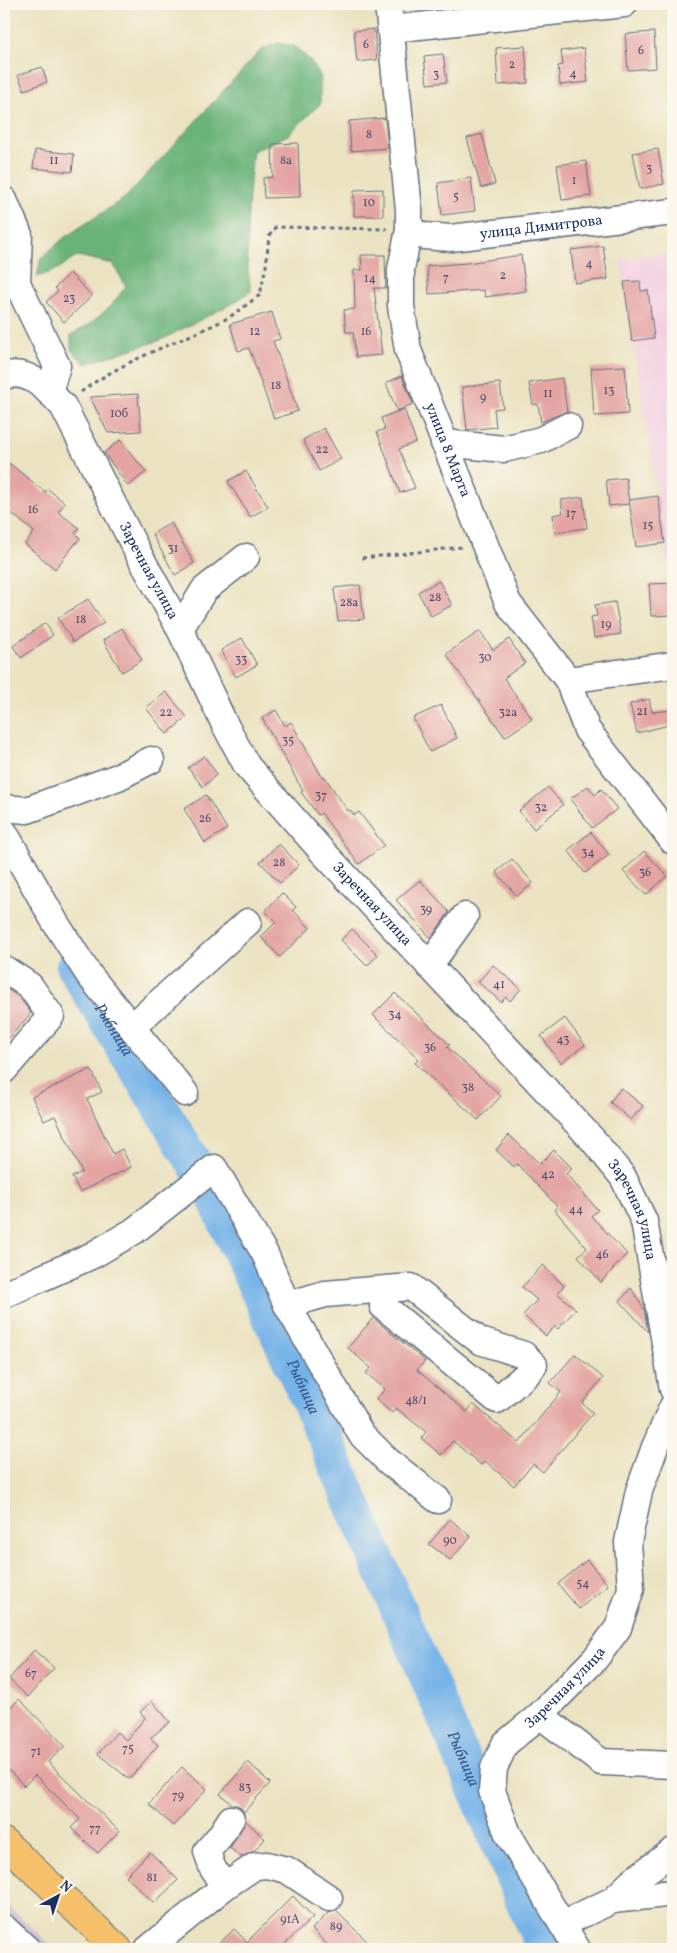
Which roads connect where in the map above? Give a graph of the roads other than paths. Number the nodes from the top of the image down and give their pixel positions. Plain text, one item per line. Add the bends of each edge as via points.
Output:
1 (624, 4) edge
2 (390, 16) edge
3 (4, 200) edge
4 (673, 212) edge
5 (409, 230) junction
6 (4, 376) edge
7 (56, 399) junction
8 (568, 426) dead end
9 (444, 443) junction
10 (246, 557) dead end
11 (180, 629) junction
12 (673, 665) edge
13 (568, 680) junction
14 (151, 760) dead end
15 (4, 808) edge
16 (4, 832) edge
17 (673, 841) edge
18 (465, 916) dead end
19 (248, 922) dead end
20 (429, 966) junction
21 (4, 969) edge
22 (132, 1027) junction
23 (4, 1070) edge
24 (185, 1093) dead end
25 (4, 1295) edge
26 (287, 1305) junction
27 (383, 1306) dead end
28 (673, 1389) edge
29 (673, 1406) edge
30 (438, 1500) dead end
31 (540, 1715) junction
32 (673, 1765) edge
33 (231, 1820) dead end
34 (4, 1842) edge
35 (673, 1851) edge
36 (224, 1887) junction
37 (673, 1893) edge
38 (329, 1898) dead end
39 (612, 1900) junction
40 (562, 1924) junction
41 (4, 1928) edge
42 (27, 1949) edge
43 (118, 1949) edge
44 (148, 1949) edge
45 (577, 1949) edge

1 - 2 street
2 - 5 street, улица 8 Марта
3 - 7 street via 19,235 17,282 58,366
4 - 5 street, улица Димитрова via 451,238 424,236
5 - 9 street, улица 8 Марта via 401,269 408,350
6 - 7 street via 30,376
7 - 11 street, Заречная улица
8 - 9 street via 541,440 504,449
9 - 13 street, улица 8 Марта via 508,603
10 - 11 street via 204,590
11 - 20 street, Заречная улица via 247,766
12 - 13 street
13 - 17 street, улица 8 Марта via 587,730
14 - 15 street via 118,777 27,810
16 - 22 street via 89,976
18 - 20 street
19 - 22 street
20 - 28 street, Заречная улица via 594,1140 623,1177 644,1221
21 - 23 street via 30,986 51,1016
22 - 24 street
25 - 26 street via 93,1255 134,1231 214,1168 266,1254
26 - 27 street via 325,1294 411,1287 480,1341 524,1355 534,1365 497,1400
26 - 30 street via 361,1434 388,1461
29 - 31 street, Заречная улица via 638,1491 628,1542 631,1589 618,1628 595,1659
31 - 32 street via 601,1762
31 - 40 street, Заречная улица via 505,1744 494,1768 492,1791 508,1834
33 - 36 street via 207,1851 212,1868
34 - 43 main road
35 - 39 street
36 - 38 street via 255,1866 268,1865 287,1870
36 - 44 street
37 - 39 street
39 - 40 street
40 - 45 street, Заречная улица
41 - 42 street

